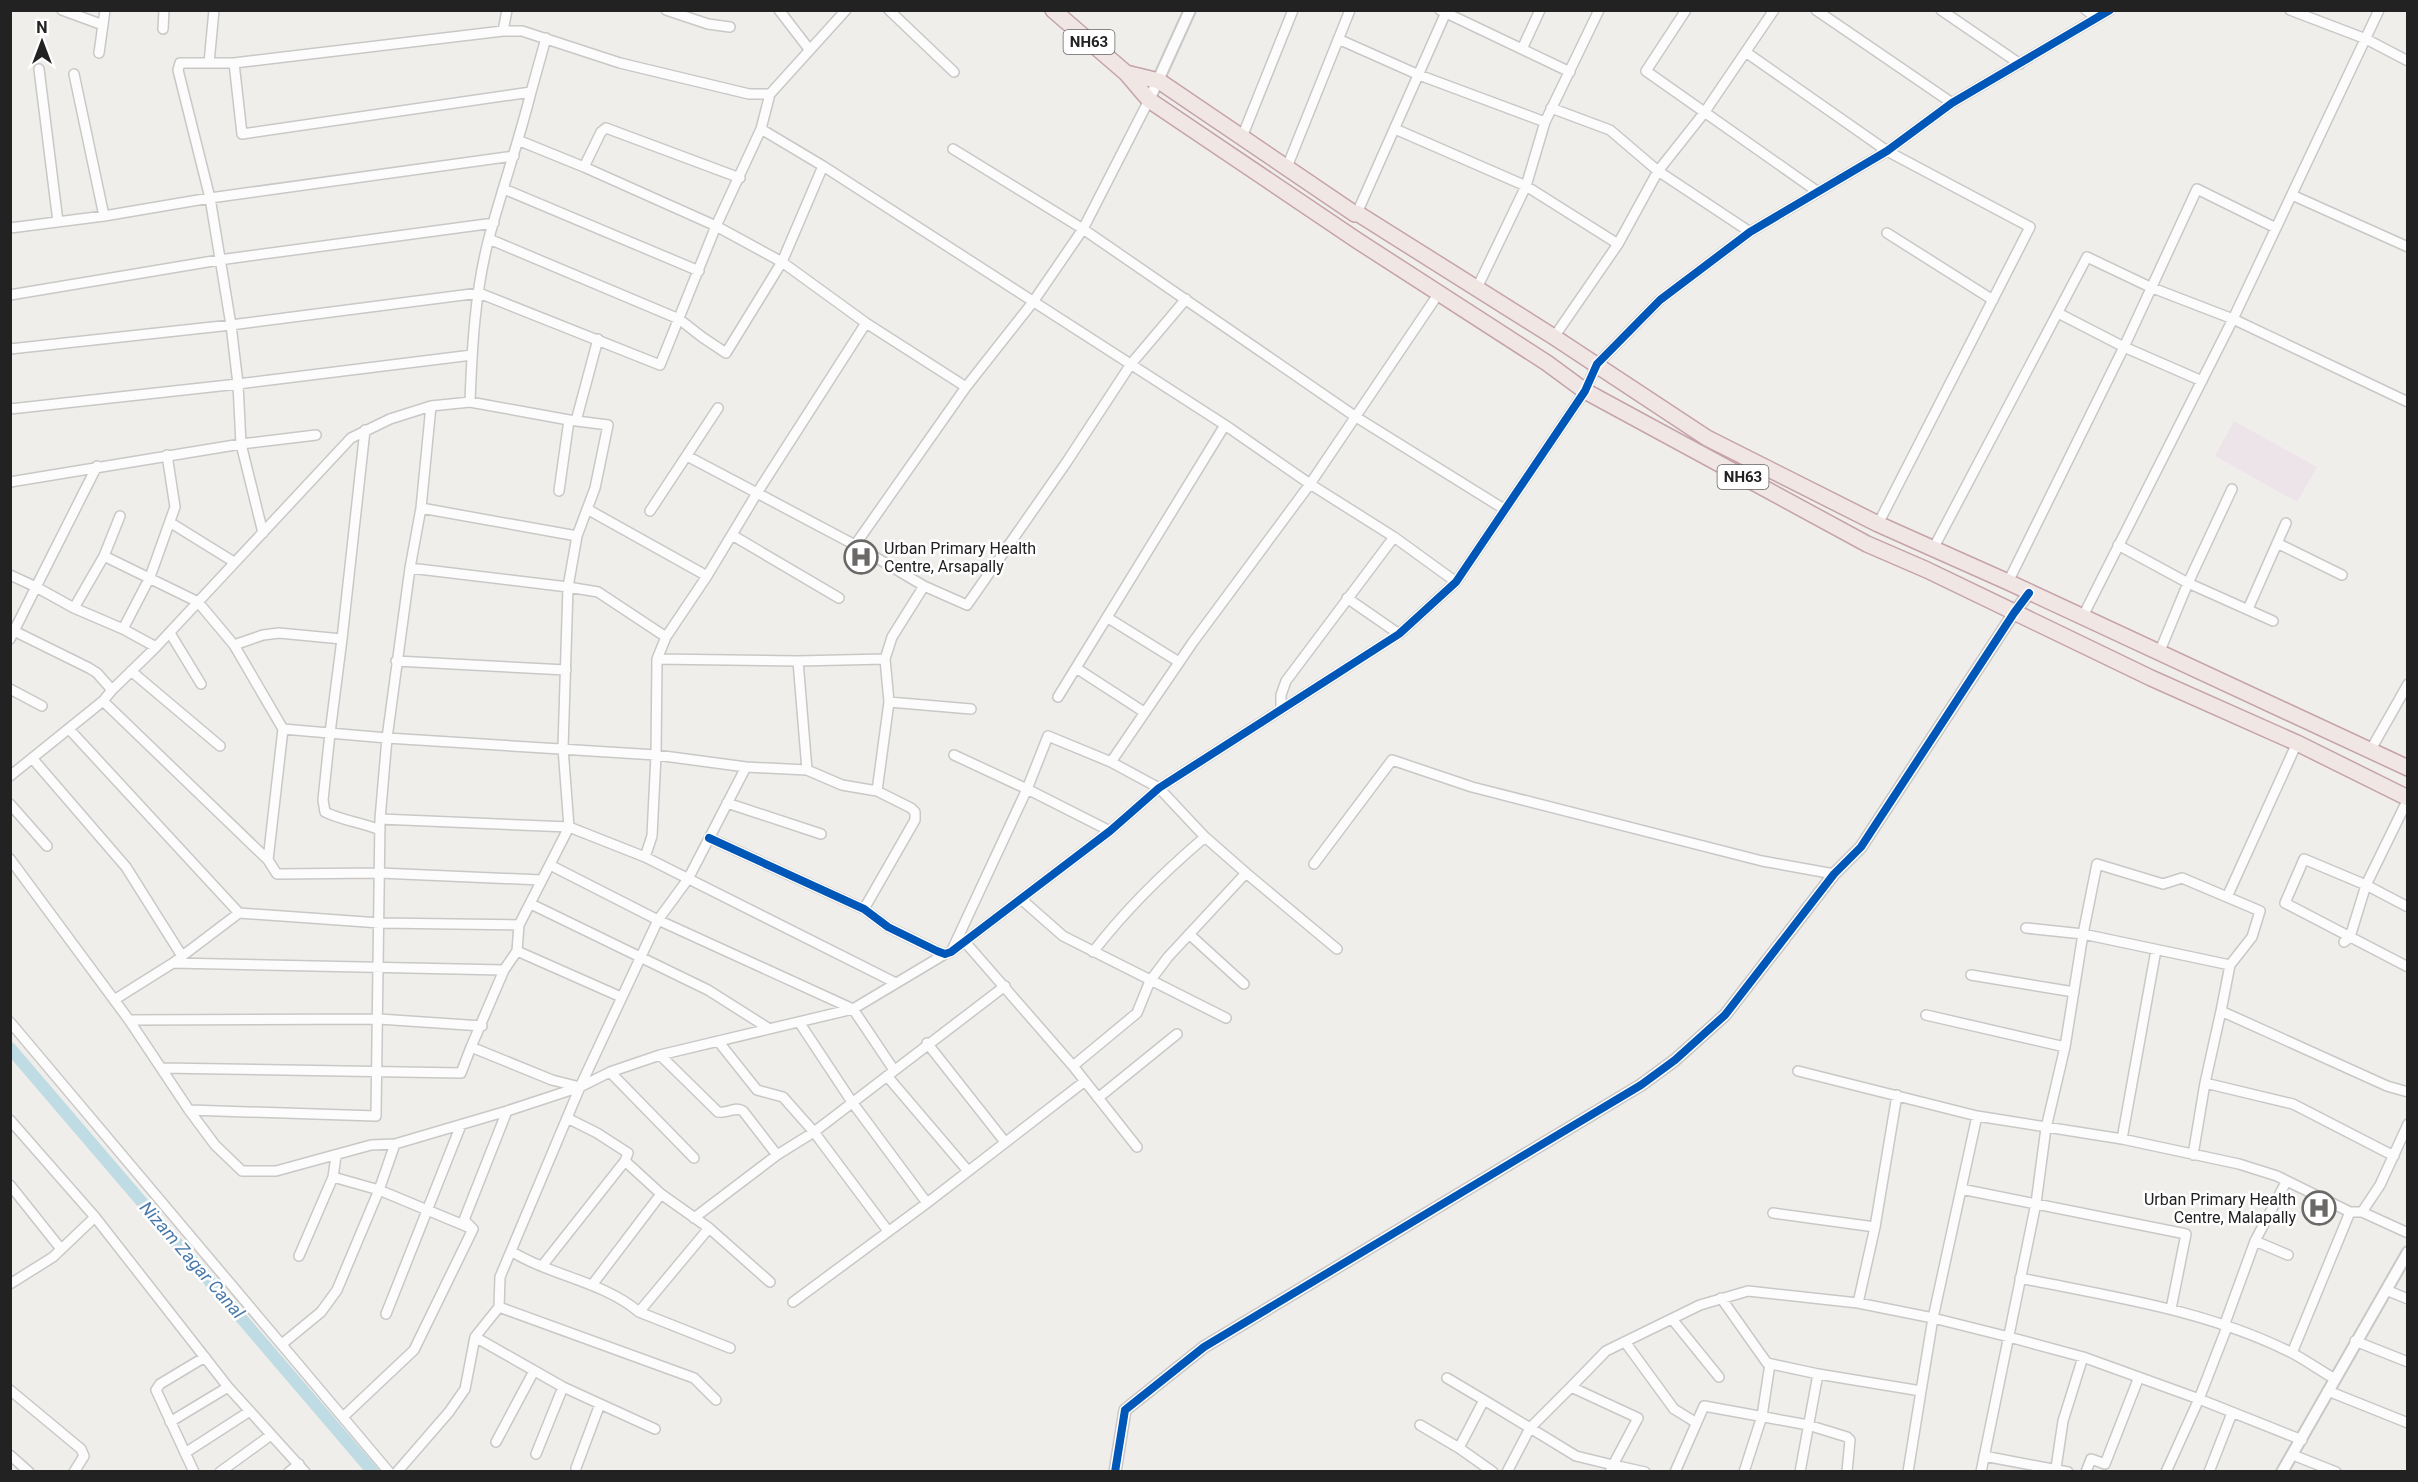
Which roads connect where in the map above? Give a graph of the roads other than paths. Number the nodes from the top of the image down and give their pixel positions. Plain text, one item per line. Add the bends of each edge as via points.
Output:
1 (62, 10) edge
2 (105, 10) edge
3 (164, 10) edge
4 (214, 10) edge
5 (507, 10) edge
6 (666, 10) edge
7 (779, 10) edge
8 (846, 10) edge
9 (889, 10) edge
10 (1053, 10) edge
11 (1190, 10) edge
12 (1293, 10) edge
13 (1350, 10) edge
14 (1540, 10) edge
15 (1599, 10) edge
16 (1686, 10) edge
17 (1774, 10) edge
18 (1816, 10) edge
19 (1941, 10) edge
20 (2086, 10) edge
21 (2110, 10) edge
22 (2290, 10) edge
23 (2379, 10) edge
24 (1444, 11) edge
25 (2097, 18) junction
26 (103, 25) junction
27 (729, 27) dead end
28 (163, 29) dead end
29 (503, 31) junction
30 (546, 38) junction
31 (1338, 39) junction
32 (2366, 39) junction
33 (809, 49) junction
34 (1522, 49) junction
35 (99, 52) dead end
36 (1747, 53) junction
37 (2408, 61) edge
38 (209, 63) junction
39 (234, 63) junction
40 (2020, 64) junction
41 (39, 69) dead end
42 (954, 72) dead end
43 (1570, 72) junction
44 (1126, 73) junction
45 (74, 74) dead end
46 (1419, 75) junction
47 (1159, 81) junction
48 (531, 92) junction
49 (770, 94) junction
50 (1149, 100) junction
51 (1952, 103) junction
52 (1551, 108) junction
53 (1704, 113) junction
54 (1545, 122) junction
55 (761, 129) junction
56 (1395, 129) junction
57 (1242, 137) junction
58 (520, 141) junction
59 (953, 149) dead end
60 (1887, 150) junction
61 (514, 156) junction
62 (823, 166) junction
63 (1287, 166) junction
64 (584, 167) junction
65 (1658, 171) junction
66 (740, 178) junction
67 (1526, 186) junction
68 (504, 189) junction
69 (1818, 192) junction
70 (2292, 195) junction
71 (210, 198) junction
72 (1358, 213) junction
73 (105, 216) junction
74 (58, 222) junction
75 (494, 223) junction
76 (716, 226) junction
77 (10, 228) edge
78 (2276, 228) junction
79 (1083, 229) junction
80 (1750, 232) junction
81 (1887, 233) dead end
82 (489, 239) junction
83 (1618, 244) junction
84 (2408, 247) edge
85 (219, 260) junction
86 (782, 262) junction
87 (699, 271) junction
88 (1477, 288) junction
89 (2150, 288) junction
90 (479, 293) junction
91 (1439, 293) junction
92 (10, 295) edge
93 (1186, 299) junction
94 (1993, 300) junction
95 (1033, 302) junction
96 (2058, 313) junction
97 (679, 319) junction
98 (2233, 319) junction
99 (866, 323) junction
100 (231, 325) junction
101 (1554, 337) junction
102 (598, 339) junction
103 (2124, 347) junction
104 (10, 349) edge
105 (472, 355) junction
106 (1131, 364) junction
107 (1597, 364) junction
108 (2202, 381) junction
109 (238, 384) junction
110 (966, 387) junction
111 (1585, 391) junction
112 (470, 402) junction
113 (2408, 402) edge
114 (431, 406) junction
115 (718, 408) dead end
116 (10, 409) edge
117 (1356, 417) junction
118 (572, 421) junction
119 (1225, 425) junction
120 (365, 430) junction
121 (316, 435) dead end
122 (242, 444) junction
123 (166, 455) junction
124 (687, 456) junction
125 (97, 466) junction
126 (10, 482) edge
127 (1310, 484) junction
128 (2232, 489) dead end
129 (559, 491) dead end
130 (757, 493) junction
131 (421, 508) junction
132 (587, 509) junction
133 (1504, 509) junction
134 (650, 511) dead end
135 (120, 516) dead end
136 (171, 523) junction
137 (2286, 523) dead end
138 (1878, 524) junction
139 (263, 533) junction
140 (577, 536) junction
141 (732, 536) junction
142 (1394, 537) junction
143 (2277, 543) junction
144 (855, 545) junction
145 (2118, 545) junction
146 (1933, 549) junction
147 (104, 556) junction
148 (234, 562) junction
149 (410, 568) junction
150 (10, 574) edge
151 (2342, 575) dead end
152 (707, 576) junction
153 (150, 577) junction
154 (1456, 582) junction
155 (2008, 582) junction
156 (2188, 583) junction
157 (924, 586) junction
158 (36, 587) junction
159 (568, 587) junction
160 (2029, 593) junction
161 (839, 597) dead end
162 (1347, 598) junction
163 (198, 602) junction
164 (74, 608) junction
165 (2248, 609) junction
166 (2014, 613) junction
167 (1108, 618) junction
168 (2082, 618) junction
169 (2273, 621) dead end
170 (123, 630) junction
171 (12, 633) edge
172 (170, 633) junction
173 (1399, 634) junction
174 (666, 637) junction
175 (342, 639) junction
176 (234, 645) junction
177 (156, 647) junction
178 (2159, 653) junction
179 (657, 659) junction
180 (885, 659) junction
181 (798, 661) junction
182 (396, 662) junction
183 (1179, 662) junction
184 (1076, 668) junction
185 (566, 670) junction
186 (131, 671) junction
187 (201, 684) dead end
188 (2408, 684) edge
189 (10, 689) edge
190 (112, 690) junction
191 (1058, 697) dead end
192 (103, 701) junction
193 (889, 702) junction
194 (42, 706) dead end
195 (971, 708) dead end
196 (1281, 708) junction
197 (1144, 712) junction
198 (69, 729) junction
199 (283, 729) junction
200 (330, 733) junction
201 (387, 738) junction
202 (2297, 743) junction
203 (220, 746) dead end
204 (563, 748) junction
205 (2370, 751) junction
206 (656, 755) junction
207 (954, 755) dead end
208 (32, 758) junction
209 (1111, 762) junction
210 (746, 767) junction
211 (2408, 768) edge
212 (807, 770) junction
213 (10, 776) edge
214 (1159, 788) junction
215 (1027, 789) junction
216 (877, 790) junction
217 (2408, 798) edge
218 (727, 803) junction
219 (10, 804) edge
220 (380, 819) junction
221 (569, 827) junction
222 (380, 830) junction
223 (1110, 831) junction
224 (821, 834) dead end
225 (1205, 837) junction
226 (710, 838) junction
227 (47, 846) dead end
228 (645, 857) junction
229 (10, 859) edge
230 (268, 860) junction
231 (1314, 864) dead end
232 (550, 865) junction
233 (380, 873) junction
234 (1246, 873) junction
235 (1834, 874) junction
236 (688, 879) junction
237 (541, 880) junction
238 (2366, 885) junction
239 (2227, 897) junction
240 (1021, 899) junction
241 (531, 904) junction
242 (2408, 907) edge
243 (864, 909) junction
244 (239, 913) junction
245 (658, 920) junction
246 (380, 923) junction
247 (519, 925) junction
248 (2026, 928) dead end
249 (1189, 934) junction
250 (2083, 934) junction
251 (2347, 939) junction
252 (965, 942) junction
253 (1337, 949) dead end
254 (2156, 950) junction
255 (517, 951) junction
256 (1093, 952) junction
257 (948, 953) junction
258 (182, 956) junction
259 (640, 958) junction
260 (173, 963) junction
261 (2230, 966) junction
262 (2408, 967) edge
263 (379, 969) junction
264 (504, 970) junction
265 (1971, 975) dead end
266 (1150, 981) junction
267 (896, 983) junction
268 (1244, 984) dead end
269 (1005, 986) junction
270 (2074, 992) junction
271 (621, 997) junction
272 (114, 1000) junction
273 (853, 1009) junction
274 (2221, 1011) junction
275 (1926, 1015) dead end
276 (1226, 1018) dead end
277 (379, 1019) junction
278 (129, 1020) junction
279 (10, 1022) edge
280 (799, 1022) junction
281 (482, 1026) junction
282 (768, 1028) junction
283 (1177, 1034) dead end
284 (717, 1041) junction
285 (927, 1043) junction
286 (471, 1047) junction
287 (2065, 1047) junction
288 (660, 1055) junction
289 (1072, 1066) junction
290 (161, 1068) junction
291 (377, 1070) junction
292 (1798, 1071) dead end
293 (610, 1072) junction
294 (891, 1073) junction
295 (1084, 1081) junction
296 (2205, 1083) junction
297 (580, 1087) junction
298 (2408, 1092) edge
299 (1897, 1095) junction
300 (1098, 1098) junction
301 (852, 1102) junction
302 (189, 1110) junction
303 (507, 1111) junction
304 (1977, 1116) junction
305 (567, 1118) junction
306 (10, 1120) edge
307 (2408, 1124) edge
308 (461, 1125) junction
309 (2046, 1128) junction
310 (814, 1132) junction
311 (2122, 1138) junction
312 (1005, 1142) junction
313 (395, 1144) junction
314 (1137, 1147) dead end
315 (777, 1155) junction
316 (2193, 1155) junction
317 (336, 1156) junction
318 (2394, 1156) junction
319 (694, 1158) dead end
320 (625, 1161) junction
321 (968, 1171) junction
322 (333, 1177) junction
323 (2286, 1182) junction
324 (10, 1185) edge
325 (1961, 1189) junction
326 (379, 1190) junction
327 (661, 1194) junction
328 (927, 1203) junction
329 (2036, 1203) junction
330 (428, 1210) junction
331 (2350, 1212) junction
332 (2362, 1212) junction
333 (1773, 1213) dead end
334 (95, 1217) junction
335 (694, 1218) junction
336 (1875, 1227) junction
337 (709, 1228) junction
338 (473, 1229) junction
339 (888, 1231) junction
340 (2408, 1233) edge
341 (2255, 1241) junction
342 (61, 1249) junction
343 (511, 1251) junction
344 (2408, 1252) edge
345 (2288, 1255) dead end
346 (299, 1256) dead end
347 (542, 1266) junction
348 (2020, 1278) junction
349 (770, 1282) dead end
350 (10, 1284) edge
351 (592, 1285) junction
352 (2386, 1290) junction
353 (1720, 1298) junction
354 (2408, 1299) edge
355 (793, 1302) dead end
356 (1858, 1303) junction
357 (499, 1307) junction
358 (2171, 1309) junction
359 (639, 1312) junction
360 (386, 1314) dead end
361 (1933, 1318) junction
362 (1672, 1319) junction
363 (2226, 1326) junction
364 (475, 1337) junction
365 (2009, 1337) junction
366 (2355, 1341) junction
367 (1625, 1342) junction
368 (282, 1344) junction
369 (730, 1348) dead end
370 (2292, 1353) junction
371 (206, 1357) junction
372 (2083, 1357) junction
373 (2408, 1362) edge
374 (1770, 1364) junction
375 (534, 1371) junction
376 (1818, 1374) junction
377 (1719, 1377) dead end
378 (2139, 1377) junction
379 (1447, 1378) dead end
380 (2335, 1379) junction
381 (1571, 1386) junction
382 (228, 1387) junction
383 (563, 1387) junction
384 (10, 1390) edge
385 (1921, 1391) junction
386 (2328, 1391) junction
387 (2199, 1399) junction
388 (716, 1400) dead end
389 (1484, 1400) junction
390 (600, 1404) junction
391 (250, 1411) junction
392 (2232, 1413) junction
393 (1762, 1416) junction
394 (343, 1417) junction
395 (170, 1422) junction
396 (1695, 1422) junction
397 (2408, 1423) edge
398 (1420, 1425) dead end
399 (1808, 1425) junction
400 (1530, 1428) junction
401 (655, 1429) dead end
402 (271, 1435) junction
403 (1849, 1438) junction
404 (1862, 1438) dead end
405 (2302, 1440) junction
406 (496, 1442) dead end
407 (1460, 1448) junction
408 (185, 1454) junction
409 (536, 1454) dead end
410 (10, 1455) edge
411 (2293, 1455) junction
412 (1984, 1456) junction
413 (302, 1468) edge
414 (576, 1468) dead end
415 (1612, 1468) edge
416 (2056, 1468) junction
417 (2104, 1468) edge
418 (29, 1472) edge
419 (74, 1472) edge
420 (194, 1472) edge
421 (220, 1472) edge
422 (289, 1472) edge
423 (389, 1472) edge
424 (397, 1472) edge
425 (1115, 1472) edge
426 (1493, 1472) edge
427 (1507, 1472) edge
428 (1645, 1472) edge
429 (1675, 1472) edge
430 (1744, 1472) edge
431 (1800, 1472) edge
432 (1847, 1472) edge
433 (1908, 1472) edge
434 (1981, 1472) edge
435 (2068, 1472) edge
436 (2086, 1472) edge
437 (2166, 1472) edge
438 (2209, 1472) edge
439 (2282, 1472) edge
440 (2336, 1472) edge

1 - 26 street
2 - 26 street
3 - 28 street
4 - 38 street
5 - 29 street
6 - 27 street
7 - 33 street
8 - 33 street
9 - 42 street
10 - 44 highway, NH63
11 - 47 street
12 - 57 street
13 - 31 street
14 - 34 street
15 - 43 street
16 - 53 street via 1646,71
17 - 36 street
18 - 51 street
19 - 40 street
20 - 25 street
21 - 25 street
22 - 32 street
23 - 32 street
24 - 34 street
24 - 46 street
25 - 40 street
26 - 35 street
29 - 30 street via 522,31
29 - 39 street
30 - 48 street
30 - 49 street via 620,63 749,94
31 - 46 street
31 - 63 street
32 - 37 street
32 - 70 street
33 - 49 street
34 - 43 street
36 - 53 street
36 - 60 street
38 - 39 street
38 - 71 street via 183,62 178,70
39 - 48 street via 242,134
40 - 51 street
41 - 74 street
43 - 52 street
44 - 47 highway, NH63
44 - 50 highway, NH63
45 - 73 street
46 - 54 street
46 - 56 street
47 - 50 street
47 - 57 highway, NH63
48 - 58 street
49 - 55 street
50 - 79 street
50 - 91 highway, NH63
51 - 60 street
52 - 54 street
52 - 65 street via 1610,130
53 - 65 street
53 - 69 street
54 - 67 street
55 - 62 street
55 - 66 street
56 - 67 street
56 - 72 street
57 - 63 highway, NH63
58 - 61 street
58 - 64 street
59 - 79 street
60 - 69 street
60 - 94 street via 2030,227
61 - 68 street
61 - 71 street
62 - 86 street
62 - 95 street
63 - 72 highway, NH63 via 1354,214
64 - 66 street via 606,128
64 - 76 street
65 - 80 street
65 - 83 street
66 - 76 street
67 - 83 street
67 - 88 street
68 - 75 street
68 - 87 street
69 - 80 street
70 - 78 street
70 - 84 street
71 - 73 street
71 - 85 street
72 - 88 highway, NH63
73 - 74 street
74 - 77 street
75 - 82 street
75 - 85 street
76 - 86 street
76 - 87 street
78 - 89 street via 2197,189
78 - 98 street
79 - 93 street
79 - 95 street
80 - 107 street via 1667,294
81 - 94 street
82 - 90 street
82 - 97 street
83 - 101 street
85 - 92 street
85 - 100 street
86 - 97 street via 726,352
86 - 99 street
87 - 97 street
88 - 101 highway, NH63
89 - 96 street via 2087,257
89 - 98 street
89 - 103 street
90 - 100 street
90 - 102 street
90 - 105 street
91 - 111 highway, NH63
91 - 117 street
93 - 106 street
93 - 117 street
94 - 138 street
95 - 106 street
95 - 110 street
96 - 103 street
96 - 146 street
97 - 102 street via 660,365
98 - 108 street
98 - 113 street
99 - 110 street
99 - 130 street
100 - 104 street
100 - 109 street
101 - 107 highway, NH63
102 - 118 street
103 - 108 street
103 - 155 street
105 - 109 street
105 - 112 street
106 - 119 street
106 - 157 street via 967,605
107 - 111 street
107 - 138 highway, NH63 via 1707,438
108 - 145 street
109 - 116 street
109 - 122 street
110 - 144 street
111 - 133 street
111 - 166 highway, NH63 via 1867,544
112 - 114 street
112 - 118 street
114 - 120 street
114 - 131 street
115 - 124 street
117 - 127 street
117 - 133 street
118 - 129 street
118 - 132 street via 608,425
119 - 127 street
119 - 167 street
120 - 139 street via 351,438
120 - 175 street
121 - 122 street
122 - 123 street
122 - 139 street
123 - 125 street
123 - 136 street via 175,507
124 - 130 street
124 - 134 street
125 - 126 street
125 - 158 street
127 - 142 street
127 - 183 street
128 - 156 street
130 - 141 street
130 - 144 street
131 - 140 street
131 - 149 street
132 - 140 street
132 - 152 street
133 - 154 street
135 - 147 street
136 - 148 street
136 - 153 street
137 - 143 street
138 - 146 highway, NH63
139 - 148 street
140 - 159 street
141 - 152 street
141 - 161 street
142 - 154 street
142 - 162 street
143 - 151 street
143 - 165 street
144 - 157 street
145 - 156 street
145 - 168 street
146 - 155 highway, NH63
147 - 153 street
147 - 164 street
148 - 163 street
149 - 159 street
149 - 182 street
150 - 158 street
152 - 174 street
153 - 163 street
153 - 170 street
154 - 173 street
155 - 160 highway, NH63
156 - 165 street
156 - 178 street
157 - 180 street via 892,637
158 - 164 street
158 - 171 street
159 - 174 street via 598,592
159 - 185 street
160 - 166 street
160 - 168 highway, NH63
162 - 173 street
162 - 196 street via 1283,687
163 - 172 street
163 - 176 street
164 - 170 street
165 - 169 street
166 - 202 highway, NH63
166 - 235 street via 1861,847
167 - 183 street
167 - 184 street
168 - 178 highway, NH63
170 - 177 street
171 - 190 street via 97,673
172 - 177 street
172 - 187 street
173 - 196 street
174 - 179 street
175 - 176 street via 279,633
175 - 200 street
176 - 199 street
177 - 186 street
178 - 205 highway, NH63
179 - 181 street
179 - 206 street
180 - 181 street
180 - 193 street
181 - 212 street
182 - 185 street
182 - 201 street
183 - 197 street
184 - 191 street
184 - 197 street
185 - 204 street
186 - 190 street
186 - 203 street
188 - 205 street
189 - 194 street
190 - 192 street
192 - 198 street
192 - 230 street
193 - 195 street
193 - 216 street
196 - 214 street
197 - 209 street
198 - 208 street
198 - 244 street
199 - 200 street
199 - 230 street
200 - 201 street
200 - 222 street via 325,812
201 - 204 street
201 - 220 street
202 - 217 highway, NH63
202 - 239 street
204 - 206 street
204 - 221 street
205 - 211 highway, NH63
206 - 210 street
206 - 228 street via 652,836
207 - 215 street
208 - 213 street
208 - 258 street via 126,867
209 - 214 street
209 - 215 street via 1048,736
210 - 212 street
210 - 218 street
212 - 216 street via 842,785
214 - 223 street
214 - 225 street
215 - 223 street
215 - 257 street
216 - 243 street via 911,808 915,819
217 - 238 street
218 - 224 street
218 - 226 street
219 - 227 street
220 - 221 street
220 - 222 street
221 - 228 street
221 - 232 street
222 - 233 street
223 - 240 street
225 - 234 street
225 - 256 street via 1147,889
226 - 236 street
226 - 243 street
228 - 236 street
229 - 272 street
230 - 233 street via 277,874
231 - 235 street via 1392,760 1472,787 1762,861
232 - 237 street
232 - 245 street
233 - 237 street
233 - 246 street
234 - 249 street
234 - 253 street
235 - 425 street via 1725,1015 1675,1060 1641,1085 1204,1347 1125,1410
236 - 245 street
236 - 267 street
237 - 241 street
238 - 242 street
238 - 251 street
238 - 251 street via 2304,859 2285,903
239 - 250 street via 2182,878 2163,884 2097,864
239 - 261 street via 2260,912 2253,937
240 - 252 street
240 - 256 street via 1063,936
241 - 247 street
241 - 259 street
243 - 257 street via 888,927
244 - 246 street
244 - 258 street
245 - 259 street
245 - 273 street
246 - 247 street
246 - 263 street
247 - 255 street
248 - 250 street
249 - 266 street
249 - 268 street
250 - 254 street
250 - 270 street
251 - 262 street
252 - 257 street
252 - 269 street
254 - 261 street
254 - 311 street
255 - 264 street
255 - 271 street
256 - 266 street
257 - 267 street
258 - 260 street
259 - 271 street
259 - 282 street via 708,990
260 - 263 street
260 - 272 street
261 - 274 street
263 - 264 street
263 - 277 street
264 - 281 street
265 - 270 street
266 - 276 street
266 - 289 street via 1137,1013
267 - 273 street
269 - 285 street
269 - 289 street
270 - 287 street
271 - 297 street
272 - 278 street
273 - 280 street
273 - 294 street
274 - 296 street
274 - 298 street
275 - 287 street
277 - 278 street
277 - 281 street
277 - 291 street
278 - 290 street
279 - 368 street
280 - 282 street
280 - 301 street
281 - 286 street
282 - 284 street
283 - 300 street
284 - 288 street
284 - 310 street via 758,1090 783,1097
285 - 294 street
285 - 312 street
286 - 291 street via 461,1073
286 - 297 street via 552,1080
287 - 309 street
288 - 293 street
288 - 315 street via 718,1112 743,1111
289 - 295 street
290 - 291 street
290 - 302 street
291 - 302 street via 376,1116
292 - 299 street
293 - 297 street
293 - 319 street
294 - 301 street
294 - 321 street
295 - 300 street
295 - 312 street
296 - 316 street
296 - 318 street via 2293,1104
297 - 303 street
297 - 305 street
299 - 304 street
299 - 336 street
300 - 314 street
301 - 310 street
301 - 328 street
302 - 317 street via 242,1171 276,1171
303 - 308 street
303 - 338 street via 464,1220
304 - 309 street
304 - 325 street
305 - 320 street via 597,1132 627,1153
305 - 343 street
306 - 334 street
307 - 318 street
308 - 313 street
308 - 330 street
309 - 311 street
309 - 329 street
310 - 315 street
310 - 339 street
311 - 316 street
312 - 321 street
313 - 317 street via 370,1145
313 - 326 street
315 - 335 street
316 - 323 street via 2239,1164
317 - 322 street
318 - 332 street
320 - 327 street
320 - 347 street
321 - 328 street
322 - 326 street
322 - 346 street
323 - 331 street
323 - 341 street
324 - 342 street
325 - 329 street
325 - 361 street
326 - 330 street
326 - 368 street via 337,1290 321,1312
327 - 335 street
327 - 351 street
328 - 339 street
329 - 348 street
329 - 358 street via 2186,1234
330 - 338 street
330 - 360 street
331 - 332 street
331 - 370 street
332 - 340 street
333 - 336 street
334 - 342 street
334 - 371 street
335 - 337 street
336 - 356 street
337 - 349 street
337 - 359 street
338 - 394 street via 414,1350
339 - 355 street
341 - 345 street
341 - 363 street
342 - 350 street
343 - 347 street
343 - 357 street via 500,1277
344 - 352 street
347 - 351 street
348 - 358 street
348 - 365 street
351 - 359 street
352 - 354 street
352 - 366 street
353 - 356 street via 1748,1291
353 - 362 street
353 - 374 street
356 - 361 street
357 - 364 street
357 - 388 street via 694,1378
358 - 363 street
359 - 369 street
361 - 365 street
361 - 385 street
362 - 367 street
362 - 377 street
363 - 370 street
363 - 387 street
364 - 375 street
364 - 424 street via 465,1389
365 - 372 street
365 - 412 street
366 - 373 street
366 - 380 street
367 - 381 street via 1606,1351
367 - 396 street via 1674,1409
368 - 394 street
370 - 380 street
371 - 382 street
371 - 395 street via 157,1387
372 - 378 street
372 - 416 street via 2063,1421
374 - 376 street
374 - 393 street
375 - 383 street
375 - 406 street
376 - 385 street
376 - 399 street
378 - 387 street
378 - 417 street
379 - 389 street
380 - 386 street
381 - 400 street
381 - 415 street via 1638,1418
382 - 391 street
382 - 395 street
383 - 390 street
383 - 409 street
384 - 419 street via 84,1452 83,1461
385 - 433 street
386 - 397 street
386 - 405 street
387 - 392 street
387 - 437 street
389 - 400 street
389 - 407 street
390 - 401 street
390 - 414 street
391 - 402 street
391 - 408 street
392 - 405 street
392 - 438 street
393 - 396 street via 1704,1406
393 - 399 street
393 - 430 street
394 - 423 street
395 - 408 street
396 - 429 street
398 - 407 street
399 - 403 street
399 - 431 street
400 - 415 street via 1576,1456
400 - 427 street
402 - 413 street
402 - 421 street
403 - 404 street
403 - 432 street
405 - 411 street
407 - 426 street
408 - 420 street
410 - 418 street
411 - 439 street
411 - 440 street
412 - 416 street
412 - 434 street
413 - 422 street
415 - 428 street
416 - 435 street
417 - 436 street via 2091,1459

